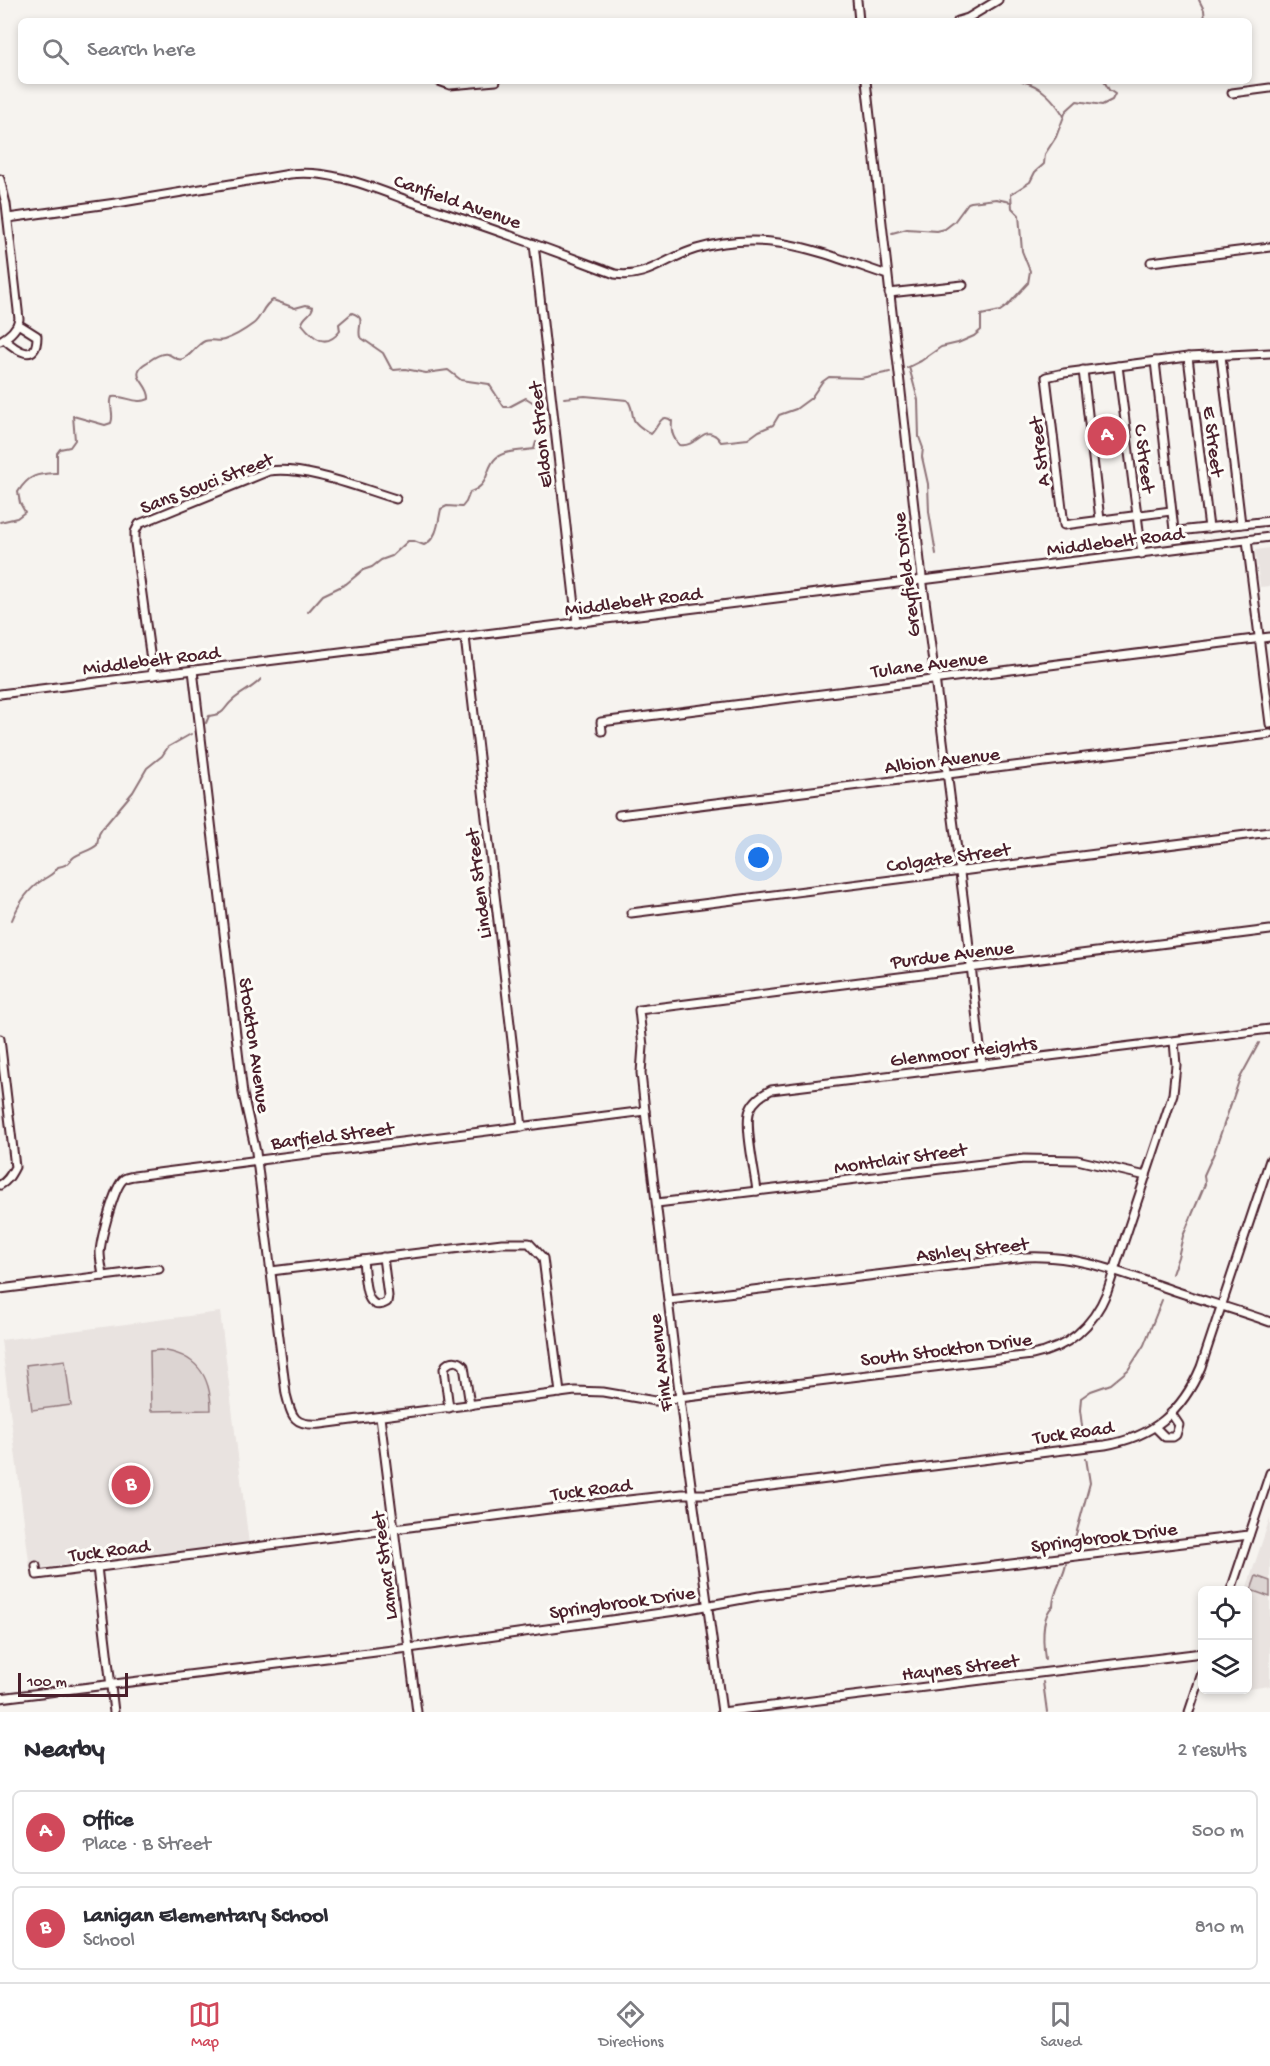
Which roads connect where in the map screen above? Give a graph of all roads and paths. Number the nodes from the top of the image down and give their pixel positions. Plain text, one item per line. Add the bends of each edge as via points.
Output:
1 (857, 0) edge
2 (998, 0) edge
3 (859, 18) edge
4 (968, 18) edge
5 (866, 84) edge
6 (1270, 88) edge
7 (1232, 93) dead end
8 (0, 179) edge
9 (8, 218) junction
10 (534, 244) junction
11 (1270, 247) edge
12 (1151, 262) dead end
13 (887, 275) junction
14 (963, 285) dead end
15 (889, 293) junction
16 (18, 324) junction
17 (2, 340) edge
18 (1270, 353) edge
19 (1221, 356) junction
20 (1188, 357) junction
21 (1155, 362) junction
22 (1118, 366) junction
23 (1083, 370) junction
24 (396, 499) dead end
25 (1171, 511) junction
26 (1137, 515) junction
27 (1100, 520) junction
28 (1270, 521) edge
29 (1241, 524) junction
30 (1209, 528) junction
31 (1270, 537) edge
32 (1247, 540) junction
33 (1142, 554) junction
34 (922, 581) junction
35 (577, 623) junction
36 (465, 637) junction
37 (1270, 637) edge
38 (1260, 638) junction
39 (193, 670) junction
40 (153, 675) junction
41 (934, 679) junction
42 (0, 694) edge
43 (1270, 724) edge
44 (602, 731) dead end
45 (1270, 734) edge
46 (947, 774) junction
47 (619, 815) dead end
48 (1270, 832) edge
49 (959, 871) junction
50 (631, 913) dead end
51 (1270, 930) edge
52 (971, 967) junction
53 (639, 1010) joint
54 (1270, 1029) edge
55 (0, 1039) edge
56 (1174, 1041) junction
57 (982, 1065) junction
58 (645, 1111) junction
59 (522, 1127) junction
60 (257, 1160) junction
61 (1270, 1160) edge
62 (1146, 1176) junction
63 (0, 1185) edge
64 (757, 1191) junction
65 (657, 1203) junction
66 (383, 1257) junction
67 (363, 1260) junction
68 (159, 1269) dead end
69 (1114, 1270) junction
70 (271, 1271) junction
71 (103, 1276) junction
72 (0, 1289) edge
73 (669, 1300) junction
74 (1221, 1307) junction
75 (1270, 1322) edge
76 (560, 1393) junction
77 (680, 1398) junction
78 (470, 1405) junction
79 (449, 1408) junction
80 (1172, 1413) junction
81 (380, 1417) junction
82 (298, 1422) joint
83 (1155, 1427) junction
84 (1270, 1473) edge
85 (692, 1494) junction
86 (395, 1529) junction
87 (1250, 1535) junction
88 (36, 1566) dead end
89 (97, 1567) junction
90 (1232, 1586) edge
91 (706, 1605) junction
92 (409, 1648) junction
93 (1198, 1654) edge
94 (111, 1685) junction
95 (1198, 1687) edge
96 (0, 1698) edge
97 (114, 1712) edge
98 (417, 1712) edge
99 (722, 1712) edge
100 (1189, 1712) edge

1 - 3 street
2 - 4 street
5 - 13 street, Greyfield Drive
6 - 7 street
8 - 9 street
9 - 10 street, Canfield Avenue via 316,173
9 - 16 street
10 - 13 street, Canfield Avenue via 629,276 694,249 768,240 800,246
10 - 35 street, Eldon Street
11 - 12 street
13 - 15 street, Greyfield Drive
14 - 15 street
15 - 34 street, Greyfield Drive
16 - 17 street
16 - 17 street via 37,336 32,351 20,352
18 - 19 street
19 - 20 street
19 - 29 street
20 - 21 street
20 - 30 street, E Street
21 - 22 street
21 - 25 street
22 - 23 street
22 - 26 street, C Street
23 - 27 street
23 - 27 street, A Street via 1046,377 1064,525
24 - 40 street, Sans Souci Street via 285,469 269,471 139,524 135,543
25 - 26 street, A Street
25 - 30 street via 1174,530
26 - 27 street, A Street
26 - 33 street, C Street
28 - 29 street
29 - 30 street
31 - 32 street, Middlebelt Road
32 - 33 street, Middlebelt Road
32 - 38 street
33 - 34 street, Middlebelt Road
34 - 35 street, Middlebelt Road
34 - 41 street, Greyfield Drive
35 - 36 street, Middlebelt Road
36 - 39 street, Middlebelt Road
36 - 59 street, Linden Street
37 - 38 street, Tulane Avenue
38 - 41 street, Tulane Avenue
38 - 43 street
39 - 40 street, Middlebelt Road
39 - 60 street, Stockton Avenue via 243,1094
40 - 42 street, Middlebelt Road
41 - 44 street, Tulane Avenue via 601,722
41 - 46 street, Greyfield Drive
45 - 46 street, Albion Avenue
46 - 47 street, Albion Avenue
46 - 49 street, Greyfield Drive
48 - 49 street, Colgate Street
49 - 50 street, Colgate Street
49 - 52 street, Greyfield Drive
51 - 52 street, Purdue Avenue
52 - 53 street, Purdue Avenue
52 - 57 street, Greyfield Drive
53 - 58 street, Fink Avenue
54 - 56 street, Glenmoor Heights
55 - 63 street via 15,1167
56 - 57 street, Glenmoor Heights
56 - 62 street, South Stockton Drive via 1173,1094
57 - 64 street, Glenmoor Heights via 771,1090 762,1095 753,1103 748,1124
58 - 59 street, Barfield Street
58 - 65 street, Fink Avenue
59 - 60 street, Barfield Street
60 - 70 street, Stockton Avenue
60 - 71 street, Barfield Street via 124,1179 101,1245
61 - 74 street, Tuck Road
62 - 64 street, Montclair Street via 1077,1160 1043,1158
62 - 69 street, South Stockton Drive
64 - 65 street, Montclair Street
65 - 73 street, Fink Avenue
66 - 67 street
66 - 67 street via 388,1296 380,1306 370,1303
66 - 76 street via 529,1243 543,1258
67 - 70 street
68 - 71 street
69 - 73 street, Ashley Street via 1068,1258 1025,1257
69 - 74 street, Ashley Street
69 - 77 street, South Stockton Drive via 1103,1302 1087,1327 1068,1342 1040,1354
70 - 82 street, Stockton Avenue via 286,1394
71 - 72 street
73 - 77 street, Fink Avenue
74 - 75 street, Ashley Street
74 - 80 street, Tuck Road via 1195,1380
76 - 77 street, South Stockton Drive via 592,1391 654,1401
76 - 78 street, South Stockton Drive
77 - 85 street, Fink Avenue
78 - 79 street, South Stockton Drive
78 - 79 street via 464,1366 453,1361 444,1369
79 - 81 street, South Stockton Drive
80 - 83 street, Tuck Road
80 - 83 street via 1179,1425 1176,1435 1165,1437
81 - 82 street, South Stockton Drive via 308,1425
81 - 86 street, Lamar Street
83 - 85 street, Tuck Road via 1139,1436 1105,1445
84 - 87 street
85 - 86 street, Tuck Road
85 - 91 street, Fink Avenue
86 - 89 street, Tuck Road
86 - 92 street, Lamar Street
87 - 90 street
87 - 91 street, Springbrook Drive via 970,1568
88 - 89 street, Tuck Road via 37,1575
89 - 94 street
91 - 92 street, Springbrook Drive
91 - 99 street, Fink Avenue
92 - 94 street, Springbrook Drive
92 - 98 street, Lamar Street
93 - 99 street, Haynes Street
94 - 96 street, Springbrook Drive
94 - 97 street
95 - 100 street

